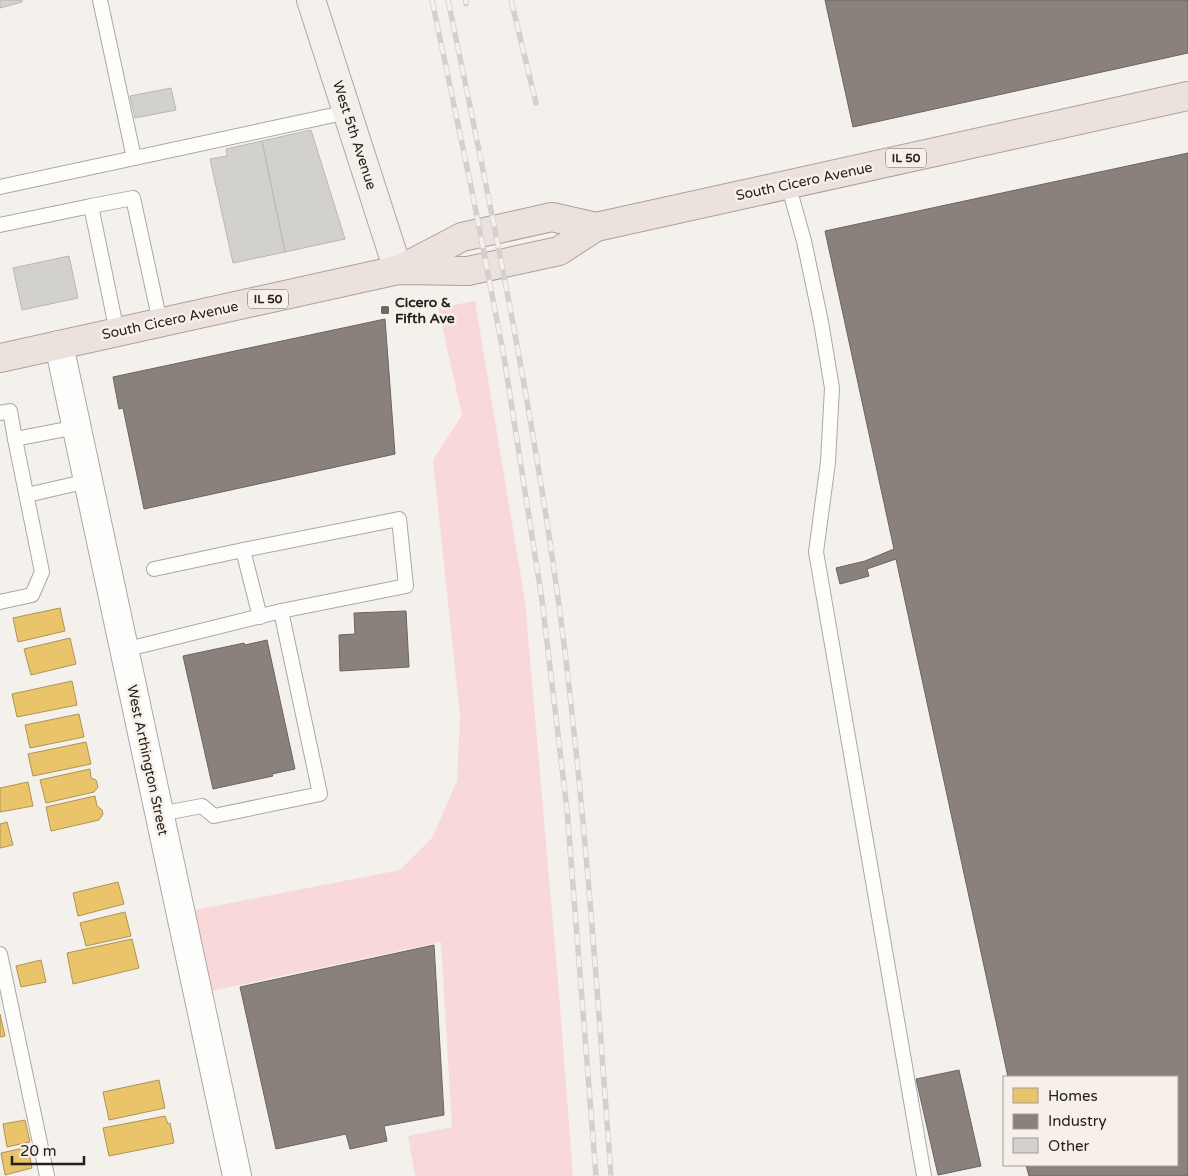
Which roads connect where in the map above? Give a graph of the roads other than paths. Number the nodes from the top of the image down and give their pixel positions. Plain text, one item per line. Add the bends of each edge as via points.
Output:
1 (100, 0) edge
2 (312, 0) edge
3 (1188, 96) edge
4 (348, 112) junction
5 (134, 158) junction
6 (788, 184) junction
7 (0, 187) edge
8 (91, 206) junction
9 (0, 225) edge
10 (398, 270) junction
11 (160, 322) junction
12 (117, 332) junction
13 (59, 345) junction
14 (0, 358) edge
15 (0, 413) edge
16 (76, 427) junction
17 (15, 440) junction
18 (88, 481) junction
19 (27, 495) junction
20 (243, 550) junction
21 (154, 569) dead end
22 (0, 602) edge
23 (281, 611) junction
24 (260, 617) junction
25 (124, 650) junction
26 (159, 814) junction
27 (0, 954) edge
28 (47, 1176) edge
29 (237, 1176) edge
30 (924, 1176) edge

1 - 5 lane
2 - 4 street, West 5th Avenue
3 - 6 main road, South Cicero Avenue / IL 50
4 - 5 lane
4 - 10 street, West 5th Avenue
5 - 7 lane
6 - 10 main road, South Cicero Avenue / IL 50 via 596,227 552,217 462,237
6 - 30 lane via 804,240 832,388 828,462 816,552
8 - 9 lane
8 - 11 lane via 133,198
8 - 12 lane
10 - 11 main road, South Cicero Avenue / IL 50
11 - 12 main road, South Cicero Avenue / IL 50
12 - 13 main road, South Cicero Avenue / IL 50
13 - 14 main road, South Cicero Avenue / IL 50
13 - 16 street, West Arthington Street
15 - 17 lane via 10,411
16 - 17 lane
16 - 18 street, West Arthington Street
17 - 19 lane
18 - 19 lane
18 - 25 street, West Arthington Street
19 - 22 lane via 42,572 32,595
20 - 21 lane
20 - 23 lane via 399,519 406,586
20 - 24 lane
23 - 24 lane
23 - 26 lane via 320,794 214,816 202,806
24 - 25 lane
25 - 26 street, West Arthington Street
26 - 29 street, West Arthington Street
27 - 28 lane

